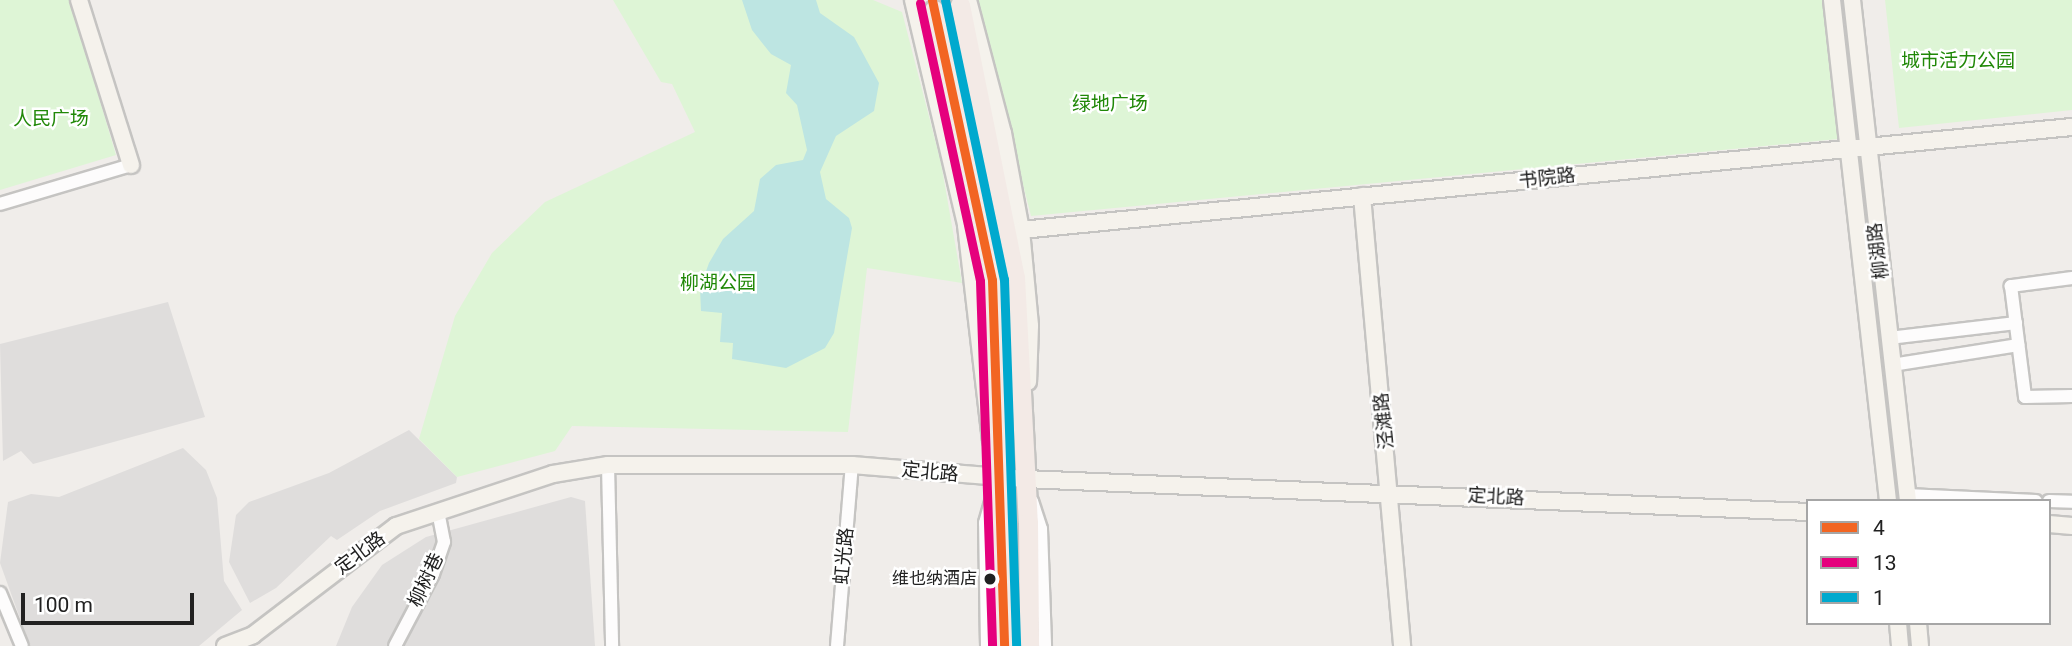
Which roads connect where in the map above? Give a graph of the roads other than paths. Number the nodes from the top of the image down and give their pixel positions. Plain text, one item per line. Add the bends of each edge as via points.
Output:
1 (79, 0) edge
2 (913, 0) edge
3 (1832, 0) edge
4 (1852, 0) edge
5 (964, 2) edge
6 (934, 10) dead end
7 (2072, 127) edge
8 (1866, 147) junction
9 (1847, 149) junction
10 (131, 165) joint
11 (1362, 196) junction
12 (0, 204) edge
13 (1021, 230) junction
14 (2072, 278) edge
15 (2016, 323) junction
16 (1889, 338) junction
17 (2018, 345) junction
18 (1892, 365) junction
19 (2072, 396) edge
20 (608, 465) junction
21 (852, 465) junction
22 (999, 478) junction
23 (1025, 479) junction
24 (1391, 493) junction
25 (1908, 498) edge
26 (1888, 499) edge
27 (1951, 499) edge
28 (2051, 501) edge
29 (2072, 502) edge
30 (438, 512) junction
31 (1806, 512) edge
32 (2051, 524) edge
33 (2072, 526) edge
34 (0, 593) edge
35 (1898, 625) edge
36 (1918, 625) edge
37 (22, 646) edge
38 (225, 646) edge
39 (395, 646) edge
40 (612, 646) edge
41 (837, 646) edge
42 (987, 646) edge
43 (1004, 646) edge
44 (1029, 646) edge
45 (1045, 646) edge
46 (1402, 646) edge
47 (1900, 646) edge
48 (1920, 646) edge

1 - 10 street
2 - 22 street via 966,225 984,406
3 - 9 street, 柳湖路
4 - 8 street, 柳湖路
5 - 13 street via 1003,133
5 - 23 main road via 1015,277
6 - 22 main road via 992,280
7 - 8 street, 书院路
8 - 9 street, 书院路
8 - 16 street, 柳湖路
9 - 11 street, 书院路
9 - 26 street, 柳湖路
10 - 12 street
11 - 13 street, 书院路
11 - 24 street, 泾滩路
13 - 23 street via 1030,326
14 - 15 street via 2011,286
15 - 16 street
15 - 17 street
16 - 18 street, 柳湖路
17 - 18 street
17 - 19 street via 2025,397
18 - 25 street, 柳湖路
20 - 21 street, 定北路
20 - 30 street, 定北路 via 553,474
20 - 40 street
21 - 22 street, 定北路
21 - 41 street, 虹光路
22 - 23 street, 定北路
22 - 42 street via 985,523
22 - 43 main road
23 - 24 street, 定北路
23 - 44 main road
23 - 45 street via 1041,529
24 - 31 street, 定北路
24 - 46 street, 泾滩路
25 - 27 street
28 - 29 street
30 - 38 street, 定北路 via 396,526 253,635
30 - 39 street, 柳树巷 via 444,541 433,575
32 - 33 street
34 - 37 street
35 - 47 street
36 - 48 street

